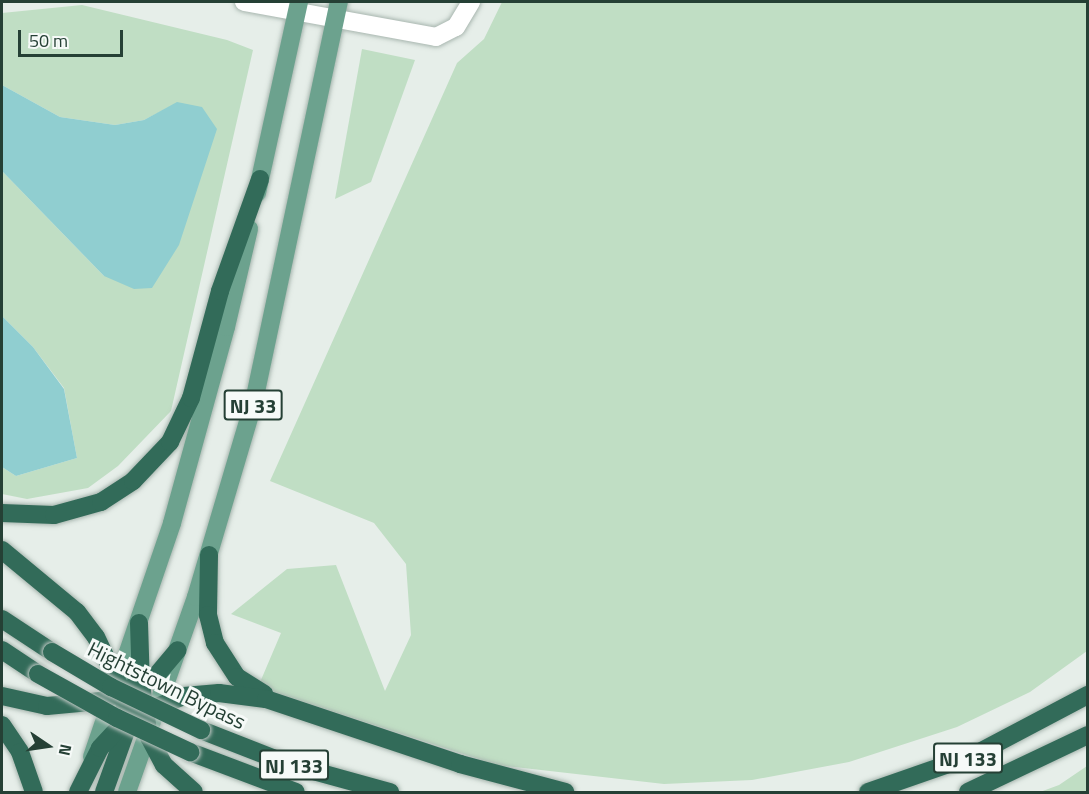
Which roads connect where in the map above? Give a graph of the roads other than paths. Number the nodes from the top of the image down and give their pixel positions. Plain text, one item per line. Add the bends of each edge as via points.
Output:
1 (244, 2) edge
2 (471, 2) edge
3 (298, 7) edge
4 (338, 10) edge
5 (260, 179) junction
6 (2, 513) edge
7 (2, 550) edge
8 (209, 555) junction
9 (2, 619) edge
10 (139, 623) junction
11 (2, 650) edge
12 (178, 650) junction
13 (141, 685) junction
14 (118, 692) junction
15 (1088, 695) edge
16 (2, 696) edge
17 (282, 704) junction
18 (152, 706) junction
19 (127, 719) junction
20 (2, 725) edge
21 (1088, 735) edge
22 (149, 736) junction
23 (90, 763) junction
24 (34, 792) edge
25 (78, 792) edge
26 (104, 792) edge
27 (127, 792) edge
28 (194, 792) edge
29 (296, 792) edge
30 (390, 792) edge
31 (565, 792) edge
32 (868, 792) edge
33 (968, 792) edge

1 - 3 street
2 - 4 street via 456,27 436,37
3 - 4 street
3 - 5 main road, NJ 33
4 - 8 main road, NJ 33 via 267,350
5 - 6 highway via 220,291 186,413 158,457 119,492 85,508 38,517
5 - 10 main road, NJ 33 via 200,426
7 - 14 highway via 77,612 96,637
8 - 12 main road, NJ 33
8 - 17 highway via 208,615 218,652 245,683
9 - 30 highway, Hightstown Bypass / NJ 133, bridge via 111,687 201,730 288,764
10 - 13 highway
10 - 14 main road, NJ 33
11 - 29 highway, NJ 133, bridge via 117,718 190,752
12 - 13 highway via 160,672
12 - 18 main road, NJ 33
13 - 14 highway
13 - 18 highway
14 - 16 highway via 47,706
14 - 19 highway
14 - 23 main road, NJ 33
15 - 32 highway, NJ 133 via 974,756
17 - 18 highway via 219,693
17 - 31 highway via 460,764
18 - 19 highway
18 - 22 main road, NJ 33
19 - 23 highway
19 - 26 highway
20 - 24 highway via 21,752
21 - 33 highway, NJ 133
22 - 27 main road, NJ 33
22 - 28 highway via 164,765
23 - 25 highway, NJ 33

